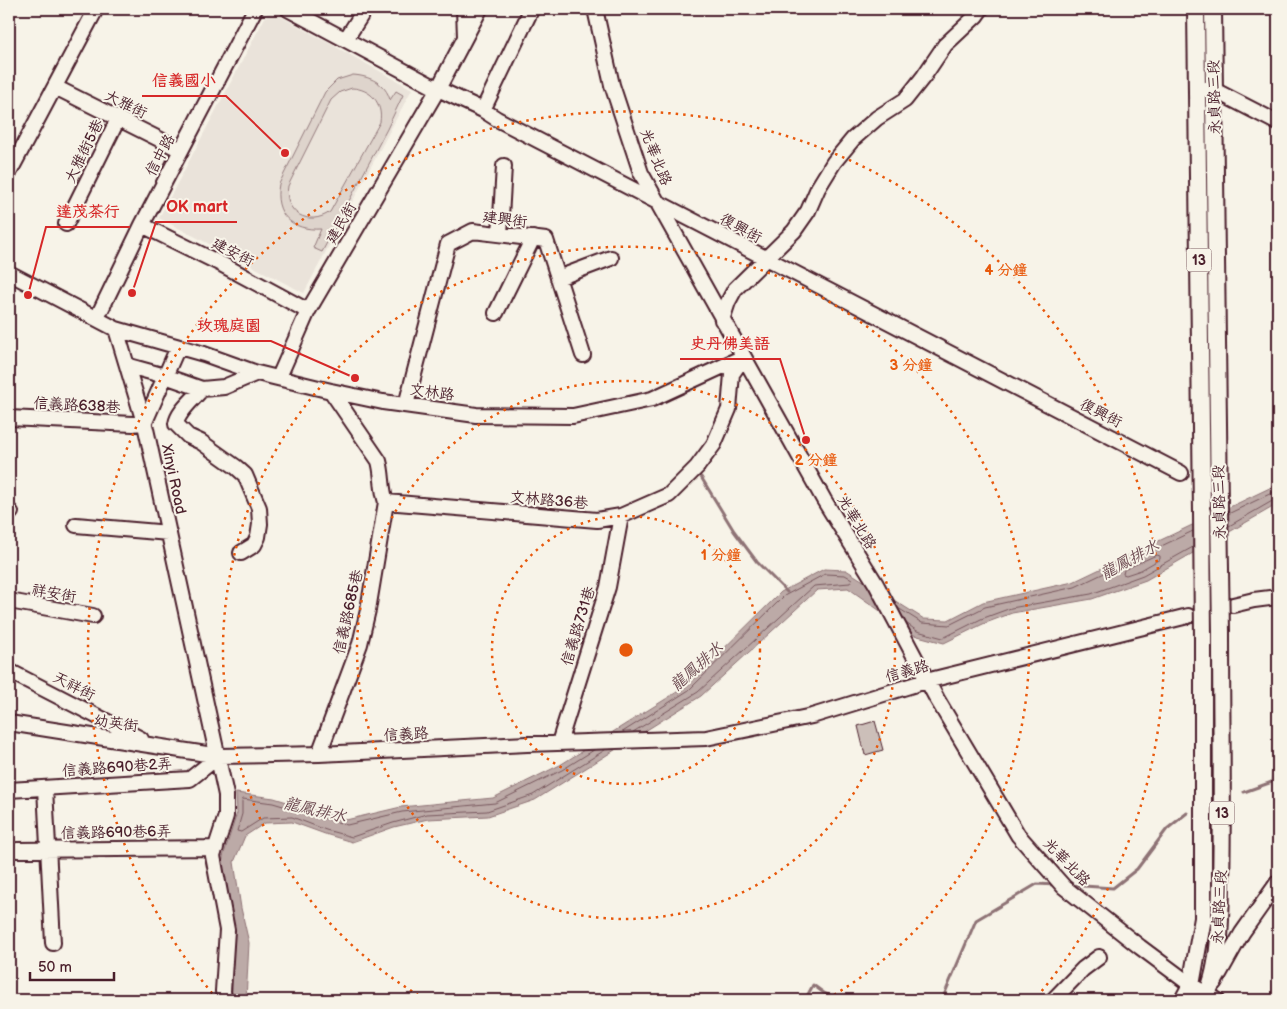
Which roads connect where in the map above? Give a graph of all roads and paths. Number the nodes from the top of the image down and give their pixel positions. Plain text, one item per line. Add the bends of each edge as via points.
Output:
1 (96, 9) edge
2 (255, 9) edge
3 (288, 9) edge
4 (365, 9) edge
5 (464, 9) edge
6 (480, 9) edge
7 (595, 9) edge
8 (981, 9) edge
9 (1196, 9) edge
10 (1213, 9) edge
11 (531, 10) edge
12 (464, 38) junction
13 (346, 39) junction
14 (55, 88) junction
15 (438, 89) junction
16 (1196, 89) junction
17 (1214, 90) junction
18 (483, 110) junction
19 (118, 119) junction
20 (1278, 124) edge
21 (181, 150) junction
22 (504, 166) dead end
23 (9, 173) edge
24 (657, 202) junction
25 (66, 224) dead end
26 (142, 225) junction
27 (500, 234) junction
28 (533, 238) junction
29 (611, 258) dead end
30 (765, 258) junction
31 (9, 273) edge
32 (558, 278) junction
33 (308, 311) junction
34 (496, 313) dead end
35 (97, 318) junction
36 (722, 320) junction
37 (116, 328) junction
38 (178, 347) junction
39 (583, 354) dead end
40 (743, 357) junction
41 (129, 366) junction
42 (257, 373) junction
43 (165, 376) junction
44 (279, 377) junction
45 (202, 389) junction
46 (332, 391) junction
47 (406, 405) junction
48 (9, 418) edge
49 (144, 422) junction
50 (1181, 473) dead end
51 (386, 502) junction
52 (621, 516) junction
53 (76, 525) dead end
54 (169, 533) junction
55 (241, 553) dead end
56 (1278, 597) edge
57 (9, 601) edge
58 (1234, 605) dead end
59 (93, 616) dead end
60 (1188, 616) dead end
61 (9, 671) edge
62 (926, 681) junction
63 (9, 723) edge
64 (558, 743) junction
65 (152, 745) junction
66 (319, 754) junction
67 (219, 756) junction
68 (45, 788) junction
69 (9, 790) edge
70 (216, 848) junction
71 (48, 849) junction
72 (17, 850) dead end
73 (1278, 882) edge
74 (53, 943) dead end
75 (1099, 957) dead end
76 (1191, 985) junction
77 (1210, 998) edge
78 (224, 1000) edge
79 (1053, 1000) edge
80 (1183, 1000) edge

1 - 14 street
2 - 21 street, 信中路
3 - 13 street, 復興街
4 - 13 street
5 - 12 street
6 - 12 street, 建民街
7 - 24 street, 光華北路 via 612,85 641,173
8 - 30 street via 945,44 905,100 853,139 834,162 794,231
9 - 16 main road, 永貞路三段 / 13
10 - 17 main road, 永貞路三段 / 13
11 - 18 street
12 - 15 street, 建民街
13 - 15 street, 復興街
14 - 19 street, 大雅街
14 - 23 street
15 - 18 street, 復興街
15 - 33 street, 建民街
16 - 17 street
16 - 76 main road, 永貞路三段 / 13, bridge via 1204,638 1203,918
17 - 20 street
17 - 77 main road, 永貞路三段 / 13, bridge via 1222,842 1220,923
18 - 24 street, 復興街
19 - 21 street, 大雅街
19 - 25 street, 大雅街5巷
21 - 26 street, 信中路
22 - 27 street
24 - 30 street, 復興街
24 - 36 street, 光華北路
26 - 33 street, 建安街
26 - 35 street, 信中路
27 - 28 street, 建興街
27 - 47 street, 建興街 via 473,231 448,244
28 - 32 street, 建興街 via 546,240
28 - 34 street
29 - 32 street
30 - 36 street via 735,289
30 - 50 street, 復興街
31 - 35 street
32 - 39 street, 建興街
33 - 44 street, 建民街
35 - 37 street
36 - 40 street, 光華北路
37 - 38 street, 文林路
37 - 41 street, Xinyi Road
38 - 42 street, 文林路
38 - 43 street
40 - 47 street, 文林路 via 652,399 573,416 476,415
40 - 52 street, 文林路36巷 via 732,374 729,409 714,444 697,467 669,495
40 - 62 street, 光華北路 via 876,584
41 - 43 street
41 - 49 street, Xinyi Road
42 - 44 street, 文林路
42 - 45 street via 224,387
43 - 45 street
43 - 49 street
44 - 46 street, 文林路
45 - 55 street via 176,424 188,436 236,466 245,476 259,508 260,524 254,545
46 - 47 street, 文林路
46 - 51 street via 379,461
48 - 49 street, 信義路638巷
49 - 54 street, Xinyi Road
51 - 52 street, 文林路36巷 via 597,520
51 - 66 street, 信義路685巷 via 360,644
52 - 64 street, 信義路731巷 via 608,587
53 - 54 street
54 - 67 street, Xinyi Road
56 - 58 street
57 - 59 street, 祥安街
60 - 62 street, 信義路
61 - 65 street, 天祥街
62 - 64 street, 信義路 via 812,716 706,738
62 - 76 street, 光華北路 via 1018,835 1064,887
63 - 65 street, 幼英街
64 - 66 street, 信義路
65 - 67 street, 幼英街
66 - 67 street, 信義路
67 - 68 street, 信義路690巷2弄 via 190,778
67 - 70 street, Xinyi Road via 226,816
68 - 69 street, 信義路690巷2弄
68 - 71 street
70 - 71 street, 信義路690巷6弄
70 - 78 street, Xinyi Road via 214,856 227,930
71 - 72 street, 信義路690巷6弄
71 - 74 street
73 - 77 street via 1242,933
75 - 79 street via 1083,968
76 - 77 street, 光華北路
76 - 80 main road, 13

